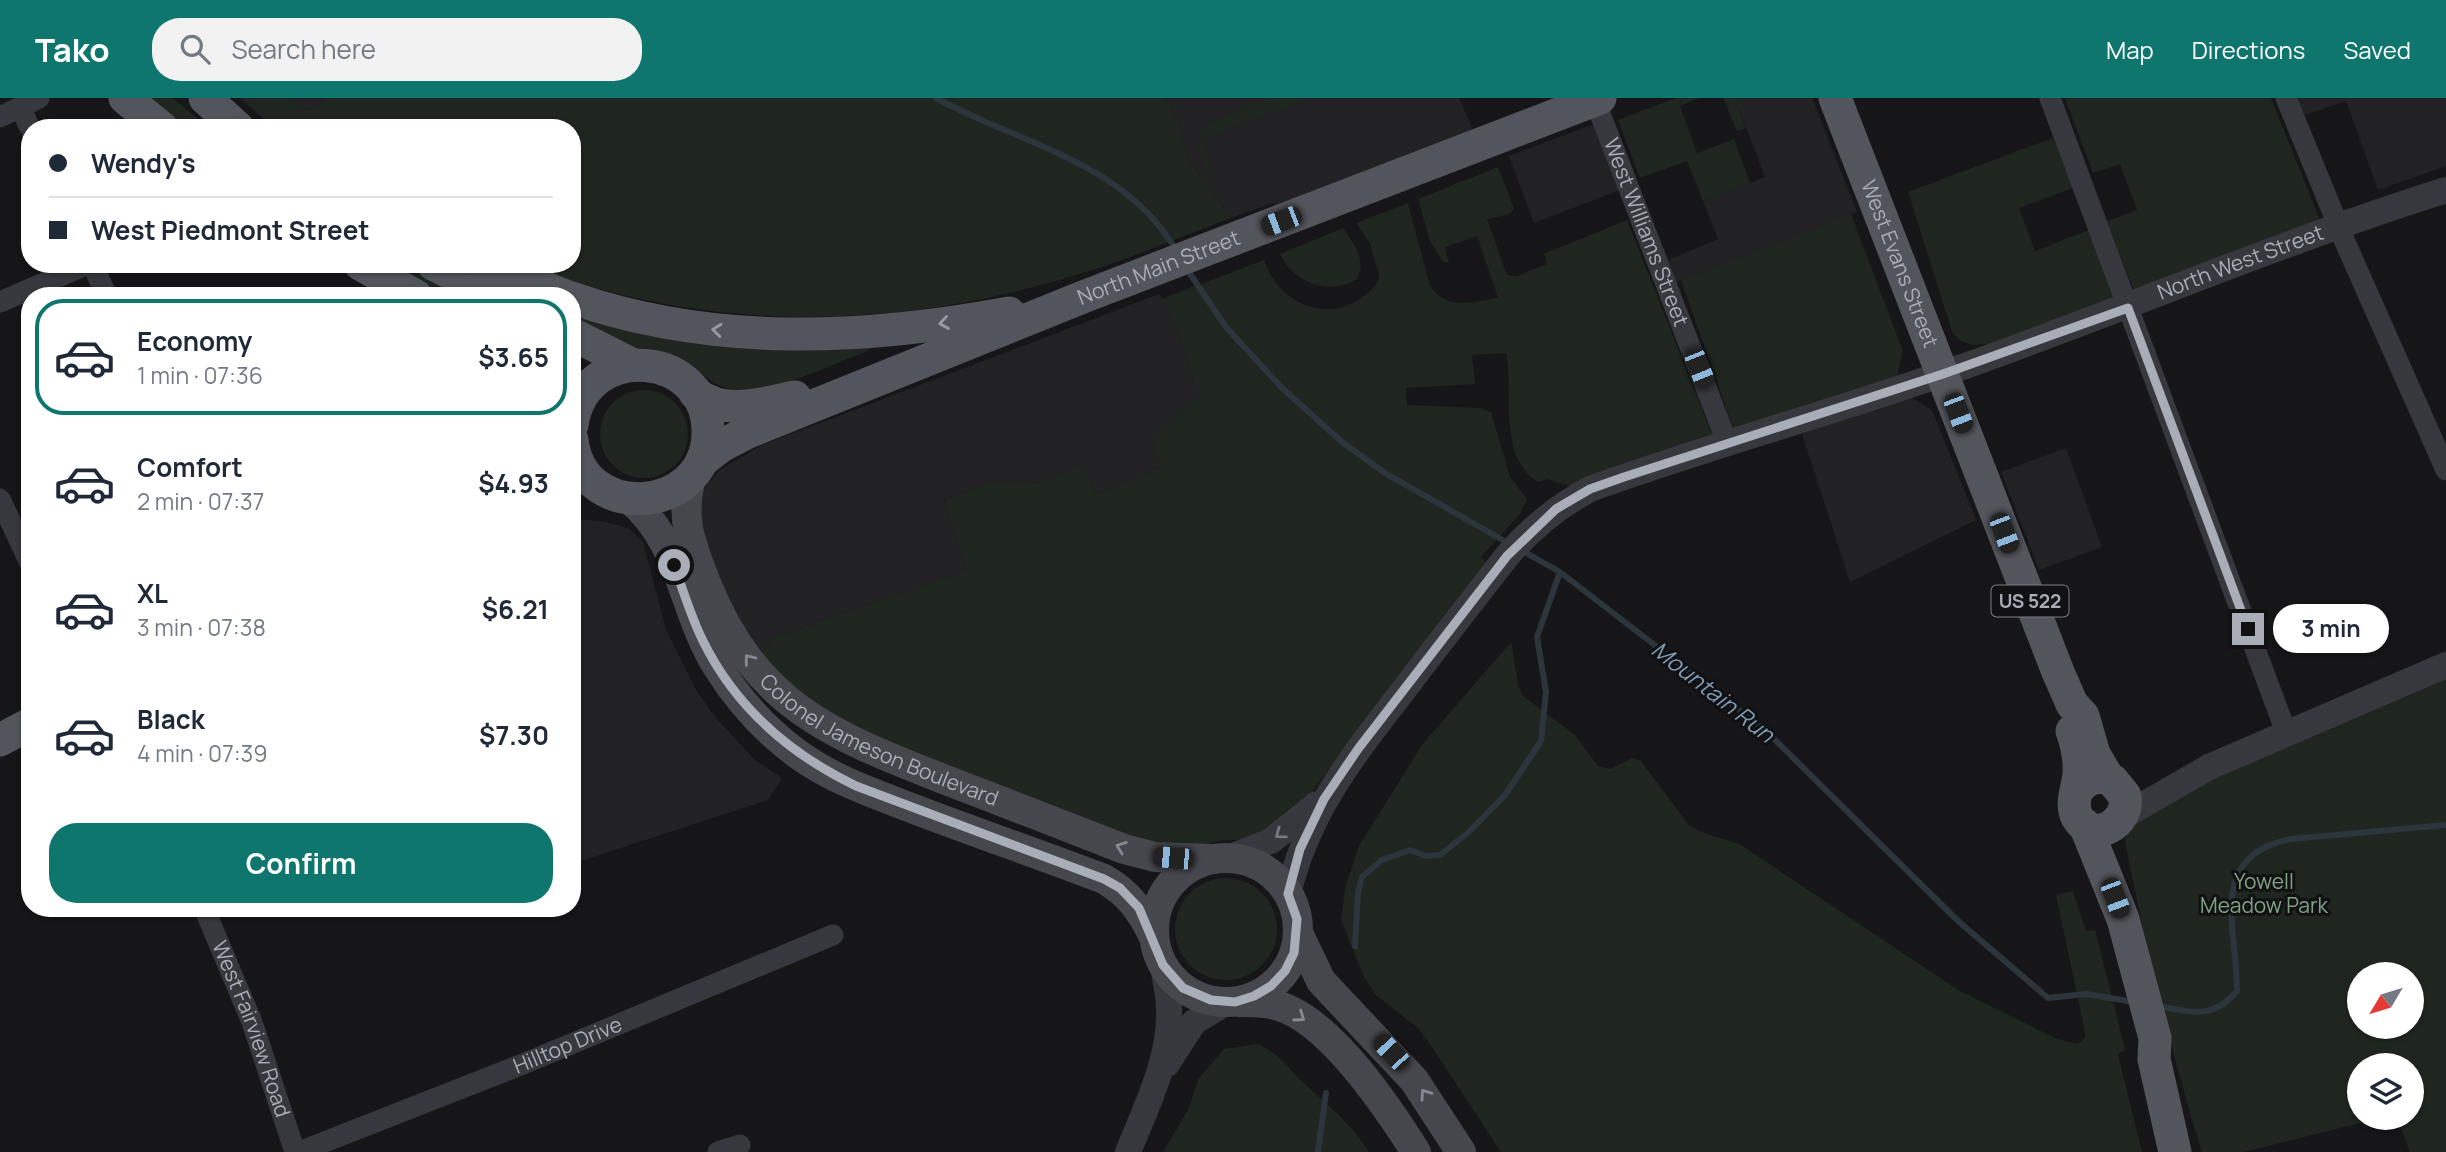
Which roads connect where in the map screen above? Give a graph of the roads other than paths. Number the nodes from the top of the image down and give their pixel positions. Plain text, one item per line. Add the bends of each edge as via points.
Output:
1 (125, 98) edge
2 (205, 98) edge
3 (2050, 98) edge
4 (2286, 98) edge
5 (1596, 99) edge
6 (1837, 100) edge
7 (29, 103) edge
8 (0, 117) edge
9 (151, 119) edge
10 (228, 119) edge
11 (2446, 190) edge
12 (2338, 225) junction
13 (69, 273) edge
14 (376, 273) edge
15 (451, 273) edge
16 (507, 273) edge
17 (36, 287) edge
18 (400, 287) edge
19 (478, 287) edge
20 (543, 287) edge
21 (21, 293) edge
22 (1083, 297) junction
23 (581, 300) edge
24 (0, 302) edge
25 (2128, 308) junction
26 (581, 339) edge
27 (633, 365) junction
28 (1943, 374) junction
29 (877, 381) junction
30 (695, 393) junction
31 (581, 400) edge
32 (1727, 442) junction
33 (581, 464) edge
34 (697, 468) junction
35 (2446, 470) edge
36 (581, 491) edge
37 (617, 495) junction
38 (0, 499) edge
39 (21, 544) edge
40 (2446, 665) edge
41 (2072, 704) junction
42 (21, 729) edge
43 (2286, 732) junction
44 (0, 740) edge
45 (2076, 793) junction
46 (1324, 799) junction
47 (2118, 800) junction
48 (2085, 825) junction
49 (1222, 858) junction
50 (1288, 894) junction
51 (208, 917) edge
52 (2123, 919) junction
53 (1298, 933) junction
54 (833, 935) dead end
55 (1158, 951) junction
56 (1231, 1002) junction
57 (2155, 1038) junction
58 (1157, 1080) junction
59 (740, 1145) dead end
60 (297, 1152) edge
61 (718, 1152) edge
62 (1128, 1152) edge
63 (1416, 1152) edge
64 (1461, 1152) edge
65 (2175, 1152) edge
66 (2195, 1152) edge

1 - 9 main road
2 - 10 main road
3 - 25 street
4 - 12 street
5 - 22 main road, North Main Street
5 - 32 street, West Williams Street
6 - 28 main road, West Evans Street / US 522
7 - 8 street
11 - 12 street, North West Street
12 - 25 street, North West Street
12 - 35 street
13 - 17 street
14 - 18 main road
15 - 19 main road
16 - 20 main road
21 - 24 street
22 -> 23 main road via 909,328 799,335 679,325
22 - 29 main road, North Main Street
25 - 28 street, North West Street
25 - 43 street
26 - 27 main road
27 - 30 main road, North Main Street via 661,368
27 - 31 main road via 619,367 594,382
28 - 32 street, North West Street
28 - 41 main road, West Evans Street / US 522
29 - 30 main road, North Main Street via 751,406 711,404
29 - 34 main road, North Main Street via 746,433 720,446
30 - 34 main road via 708,433
32 - 46 street, North West Street via 1590,489 1530,531 1496,569
33 - 37 main road via 584,472
34 - 37 main road, North Main Street via 674,492 660,498
49 -> 34 main road, Colonel Jameson Boulevard via 1156,857 1125,849 860,747 809,718 758,671 726,627 713,599 686,529 685,498
36 - 37 main road, North Main Street
37 - 55 main road, Colonel Jameson Boulevard via 644,511 665,541 716,666 778,739 856,786 1104,879 1139,908
38 - 39 street
40 - 43 street
41 - 45 main road, West Evans Street / US 522 via 2079,762
41 - 47 main road, West Evans Street / US 522 via 2083,716 2094,754
42 - 44 main road
43 - 47 street via 2209,767
45 - 47 main road via 2088,780
45 - 48 main road, US 522 via 2075,811
46 -> 49 street, North West Street via 1271,841
46 - 50 street, North West Street via 1300,849
47 - 48 main road via 2102,830
47 - 52 main road, US 522 via 2114,835
48 - 52 main road, US 522
49 - 50 main road via 1263,869
49 - 55 main road via 1192,865 1168,887 1155,916
50 - 53 main road
51 - 60 street, West Fairview Road via 252,1023
52 - 57 main road, US 522
53 - 56 main road via 1285,971 1271,986
64 -> 53 main road via 1414,1080 1321,981
54 - 60 street, Hilltop Drive
55 - 56 main road via 1172,978 1197,996
55 - 58 street via 1169,1009
56 - 58 street via 1194,1022
56 -> 63 main road via 1286,1008 1311,1025 1358,1071
57 - 65 main road, US 522 via 2154,1059
57 - 66 main road, US 522 via 2169,1050
58 - 62 street
59 - 61 street

